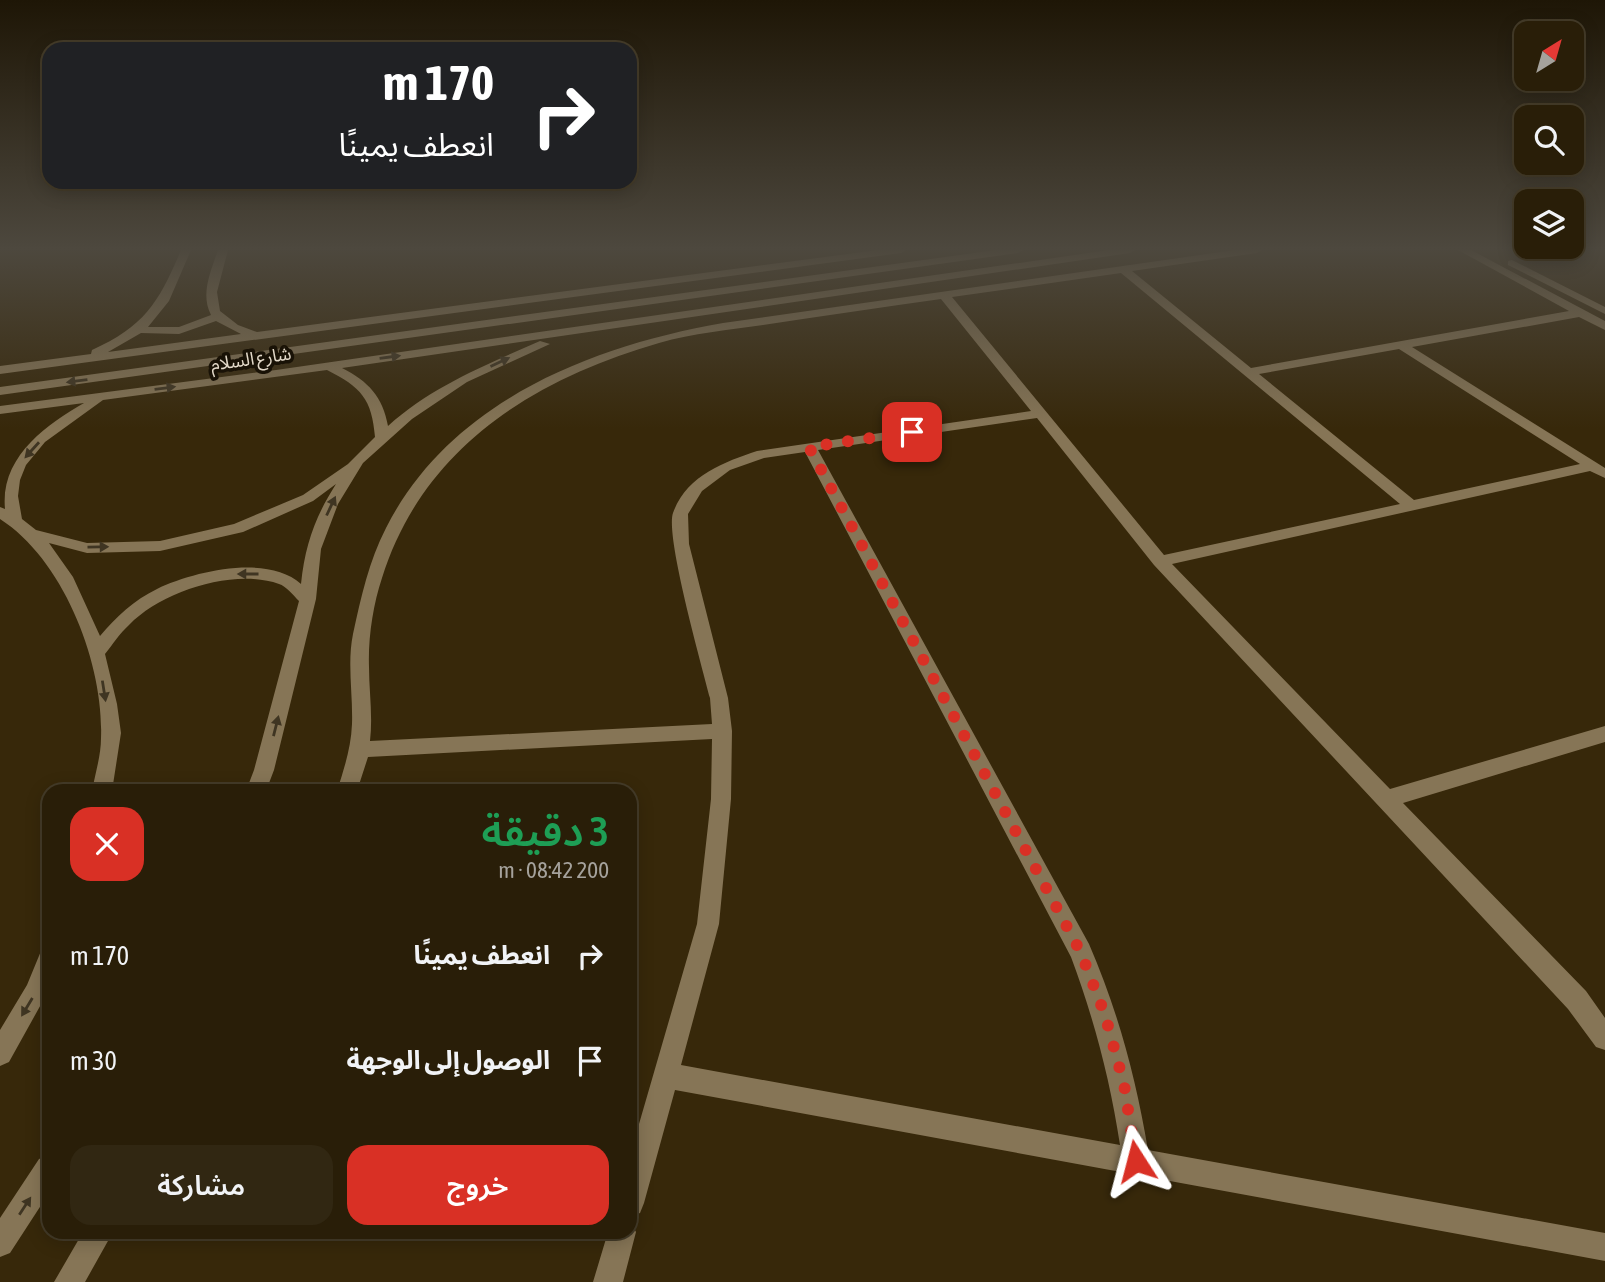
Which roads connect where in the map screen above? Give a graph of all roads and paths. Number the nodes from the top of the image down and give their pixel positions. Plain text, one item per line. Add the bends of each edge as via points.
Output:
1 (158, 310) edge
2 (213, 310) edge
3 (448, 310) edge
4 (589, 310) edge
5 (721, 310) edge
6 (842, 310) edge
7 (956, 310) edge
8 (1173, 310) edge
9 (1574, 310) edge
10 (1580, 313) junction
11 (216, 317) junction
12 (1605, 326) edge
13 (141, 329) junction
14 (590, 329) junction
15 (258, 335) junction
16 (1401, 345) junction
17 (286, 352) junction
18 (78, 360) junction
19 (329, 366) junction
20 (0, 370) edge
21 (149, 372) junction
22 (1249, 372) junction
23 (0, 391) edge
24 (105, 396) junction
25 (0, 410) edge
26 (1040, 414) junction
27 (382, 438) junction
28 (809, 447) junction
29 (357, 461) junction
30 (1598, 470) edge
31 (1412, 506) junction
32 (7, 515) edge
33 (32, 534) junction
34 (1160, 561) junction
35 (308, 599) junction
36 (98, 651) junction
37 (722, 731) junction
38 (1605, 734) edge
39 (359, 749) junction
40 (103, 784) edge
41 (259, 784) edge
42 (349, 784) edge
43 (1386, 799) junction
44 (42, 977) edge
45 (1605, 1038) edge
46 (0, 1053) edge
47 (665, 1075) junction
48 (1136, 1161) junction
49 (637, 1177) edge
50 (42, 1180) edge
51 (95, 1239) edge
52 (620, 1239) edge
53 (0, 1243) edge
54 (1605, 1247) edge
55 (69, 1282) edge
56 (608, 1282) edge

1 - 13 street
2 - 11 street
3 - 15 street
4 - 17 street, شارع السلام
5 - 14 street, شارع السلام
6 - 39 street via 656,340 592,361 543,384 476,426 428,472 408,501 373,577 360,640
7 - 26 street
8 - 22 street
9 - 10 street
10 - 12 street
10 - 16 street
11 - 13 street via 177,331
11 - 15 street via 231,328
13 - 18 street
19 -> 14 street, شارع السلام
27 -> 14 street via 463,379 524,350
15 - 18 street
16 - 22 street
16 - 30 street
17 - 19 street
17 - 21 street, شارع السلام
18 - 20 street
24 -> 19 street, شارع السلام
19 - 27 street via 354,378 371,394 381,414
21 -> 23 street, شارع السلام
21 - 24 street
22 - 31 street
24 - 25 street, شارع السلام
24 -> 32 street via 27,453 14,475
26 - 28 street
26 - 34 street
27 - 29 street
28 - 37 street via 762,454 725,467 696,488 680,514 681,544 719,698
28 - 48 street via 1081,953 1124,1084
33 -> 29 street via 87,548 160,546 238,528 307,498
35 -> 29 street via 313,549 331,504
30 - 31 street
31 - 34 street
32 - 33 street
33 - 36 street via 80,606
34 - 43 street
35 -> 36 street via 287,580 252,572 209,576 163,593 124,619
41 -> 35 street
36 -> 40 street via 111,734
37 - 39 street
37 - 47 street via 721,799 708,924
38 - 43 street
39 - 42 street
43 - 45 street via 1577,1000
44 -> 46 street
47 - 48 street
47 - 49 street
48 - 54 street
53 -> 50 street
51 - 55 street
52 - 56 street

